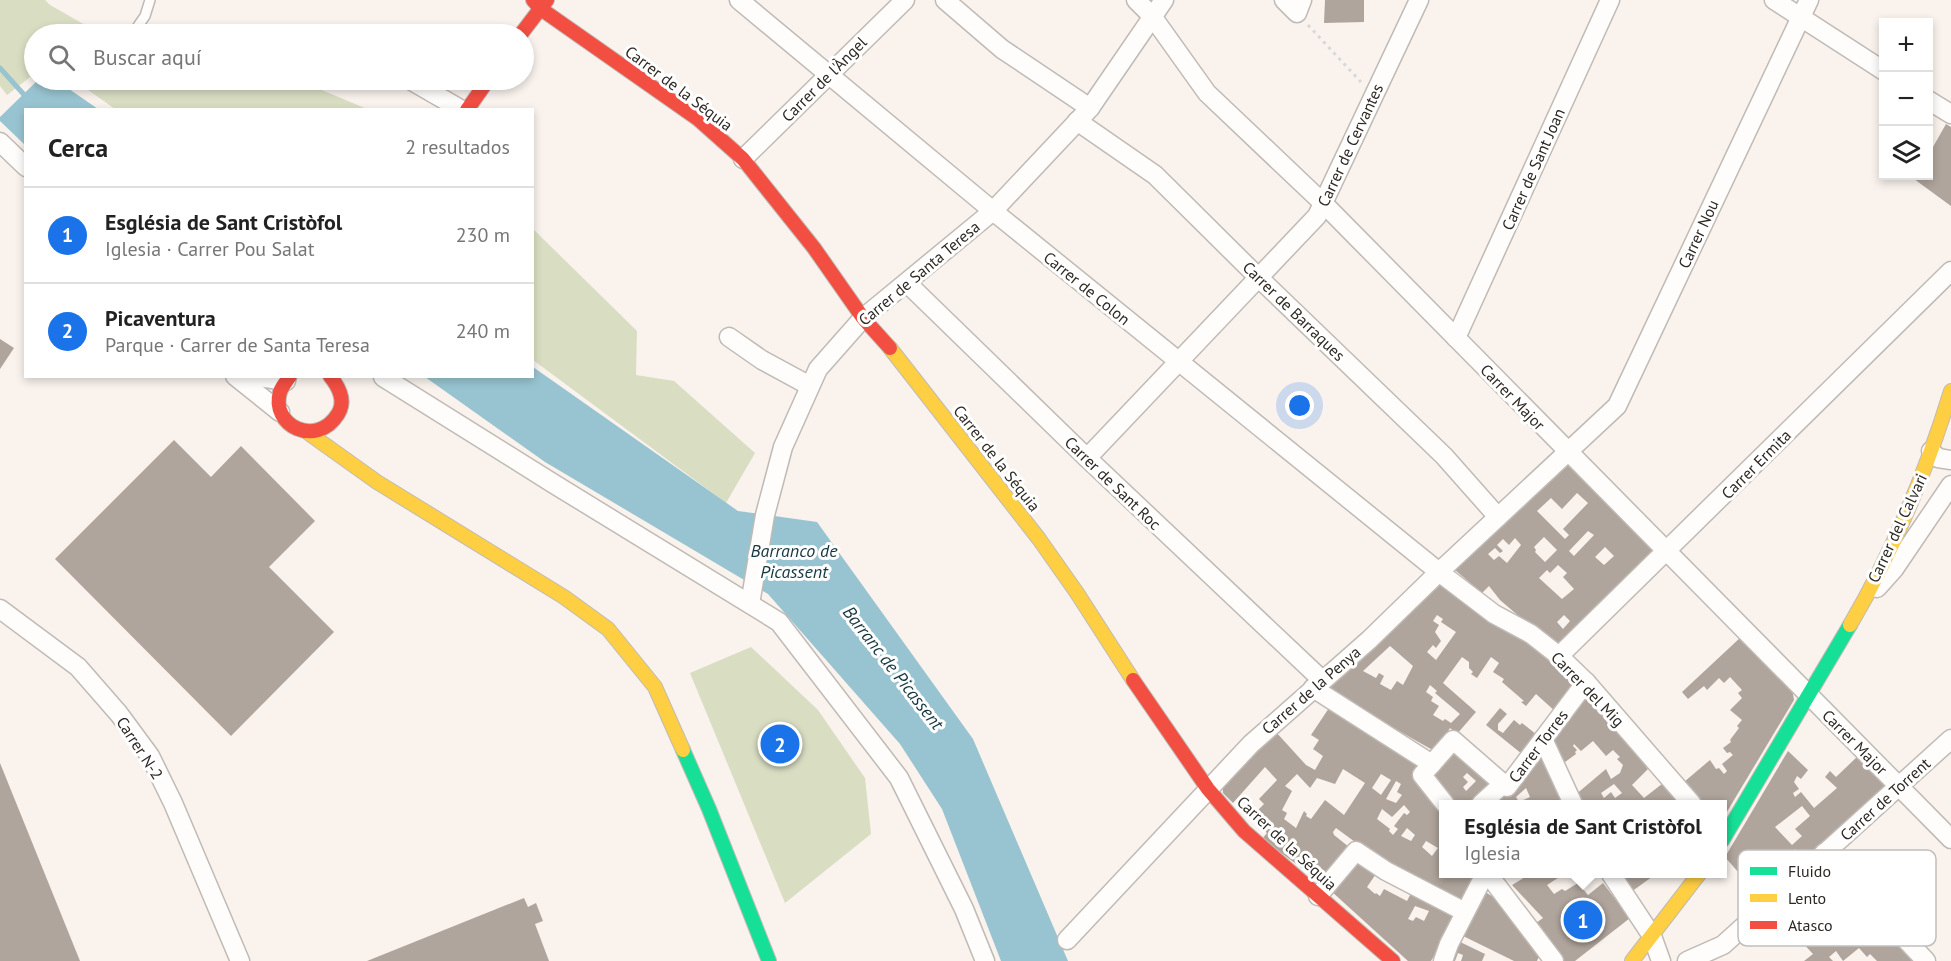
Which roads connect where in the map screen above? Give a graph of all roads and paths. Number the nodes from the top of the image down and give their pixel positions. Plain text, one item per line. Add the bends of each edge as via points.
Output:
1 (150, 0) edge
2 (739, 0) edge
3 (905, 0) edge
4 (945, 0) edge
5 (1136, 0) edge
6 (1164, 0) edge
7 (1419, 0) edge
8 (1610, 0) edge
9 (1774, 0) edge
10 (1809, 0) edge
11 (540, 3) edge
12 (1294, 4) edge
13 (1152, 16) junction
14 (1801, 17) junction
15 (139, 24) edge
16 (527, 24) edge
17 (1879, 67) edge
18 (829, 74) junction
19 (427, 90) edge
20 (481, 90) edge
21 (1373, 95) junction
22 (1933, 103) edge
23 (459, 108) edge
24 (468, 108) edge
25 (1090, 108) junction
26 (1951, 114) edge
27 (1077, 121) junction
28 (0, 142) edge
29 (743, 159) junction
30 (24, 165) edge
31 (1324, 204) junction
32 (993, 211) junction
33 (1951, 271) edge
34 (1259, 278) junction
35 (907, 282) junction
36 (863, 318) junction
37 (729, 337) dead end
38 (1456, 339) junction
39 (1179, 362) junction
40 (238, 378) edge
41 (332, 378) edge
42 (385, 378) edge
43 (288, 379) edge
44 (810, 386) junction
45 (1951, 391) edge
46 (280, 412) junction
47 (340, 429) junction
48 (307, 432) junction
49 (1931, 451) junction
50 (1568, 453) junction
51 (1087, 458) junction
52 (1951, 460) edge
53 (355, 468) junction
54 (1951, 485) edge
55 (1498, 517) junction
56 (1666, 552) junction
57 (1439, 572) junction
58 (750, 603) junction
59 (1862, 605) junction
60 (0, 609) edge
61 (1559, 656) junction
62 (1586, 682) junction
63 (1317, 684) junction
64 (1809, 695) junction
65 (1544, 739) junction
66 (1951, 739) edge
67 (1432, 764) junction
68 (1503, 784) junction
69 (1900, 786) junction
70 (1208, 789) junction
71 (1442, 800) edge
72 (1485, 800) edge
73 (1571, 800) edge
74 (1689, 800) edge
75 (1727, 833) edge
76 (1951, 839) edge
77 (1827, 850) edge
78 (1483, 878) edge
79 (1490, 878) edge
80 (1614, 878) edge
81 (1695, 878) edge
82 (1318, 896) junction
83 (1465, 912) junction
84 (1738, 932) edge
85 (1652, 936) junction
86 (1067, 940) dead end
87 (1912, 946) edge
88 (240, 961) edge
89 (769, 961) edge
90 (985, 961) edge
91 (1393, 961) edge
92 (1443, 961) edge
93 (1554, 961) edge
94 (1632, 961) edge
95 (1661, 961) edge
96 (1687, 961) edge
97 (1926, 961) edge

1 - 15 lane
2 - 18 street, Carrer de Colon
3 - 18 street, Carrer de l'Àngel
4 - 25 street via 1002,49
5 - 13 street, Carrer Major
6 - 13 street, Carrer de Santa Teresa
7 - 21 street, Carrer de Cervantes
8 - 38 street, Carrer de Sant Joan
9 - 14 street
10 - 14 street, Carrer Nou
11 - 16 street
11 - 29 street, Carrer de la Séquia via 698,119
12 - 21 path
13 - 25 street, Carrer de Santa Teresa
13 - 31 street, Carrer Major via 1207,93
14 - 17 street
14 - 50 street, Carrer Nou via 1617,406
18 - 29 street, Carrer de l'Àngel
18 - 32 street, Carrer de Colon
19 - 23 street
20 - 24 street
21 - 31 street, Carrer de Cervantes
22 - 26 street
25 - 27 street, Carrer de Santa Teresa
27 - 32 street, Carrer de Santa Teresa
27 - 34 street, Carrer de Barraques via 1155,175
28 - 30 street
29 - 36 street, Carrer de la Séquia via 814,248
31 - 34 street, Carrer de Cervantes
31 - 38 street, Carrer Major
32 - 35 street, Carrer de Santa Teresa
32 - 39 street, Carrer de Colon
33 - 56 street, Carrer Ermita
34 - 39 street, Carrer de Cervantes
34 - 55 street, Carrer de Barraques via 1444,456
35 - 36 street, Carrer de Santa Teresa
35 - 51 street, Carrer de Sant Roc
36 - 44 street, Carrer de Santa Teresa via 818,369
36 - 70 street, Carrer de la Séquia via 1039,539
37 - 44 street
38 - 50 street, Carrer Major
39 - 51 street, Carrer de Cervantes
39 - 57 street, Carrer de Colon
40 - 46 street
41 - 47 street via 342,400
42 - 58 street
43 - 46 street via 278,401
44 - 58 street, Carrer de Santa Teresa via 783,447 765,515
45 - 49 street, Carrer del Calvari
46 - 48 street via 292,427
47 - 48 street via 331,425 318,432
47 - 53 street
48 - 53 street
49 - 52 street, Carrer del Calvari via 1938,458
49 - 59 street, Carrer del Calvari via 1911,503
50 - 55 street, Carrer de la Penya
50 - 56 street, Carrer Major
51 - 63 street, Carrer de Sant Roc
53 - 89 street via 608,628 655,687 709,808
54 - 59 street, Carrer del Calvari via 1894,569
55 - 57 street, Carrer de la Penya
56 - 61 street, Carrer Ermita
56 - 64 street, Carrer Major
57 - 61 street, Carrer del Mig
57 - 63 street, Carrer de la Penya
58 - 90 street via 780,622 899,778 964,909
59 - 64 street, Carrer del Calvari
60 - 88 street, Carrer N-2 via 78,667 150,756
61 - 62 street, Carrer del Mig
62 - 65 street, Carrer Torres
62 - 74 street, Carrer del Mig
63 - 67 street
63 - 70 street, Carrer de la Penya
64 - 69 street, Carrer Major
64 - 75 street, Carrer del Calvari
65 - 68 street, Carrer Torres via 1507,787
65 - 73 street
66 - 69 street, Carrer de Torrent
67 - 68 street, Carrer Torres via 1453,740
67 - 71 street via 1422,775
68 - 72 street
69 - 76 street, Carrer Major
69 - 77 street, Carrer de Torrent
70 - 82 street, Carrer de la Séquia via 1244,831
70 - 86 street, Carrer de la Penya
78 - 83 street
79 - 93 street
80 - 85 street
81 - 85 street
82 - 83 street via 1356,851
82 - 91 street, Carrer de la Séquia
83 - 92 street
84 - 96 street, Carrer de Torrent via 1723,945
85 - 94 street
85 - 95 street
87 - 97 street

